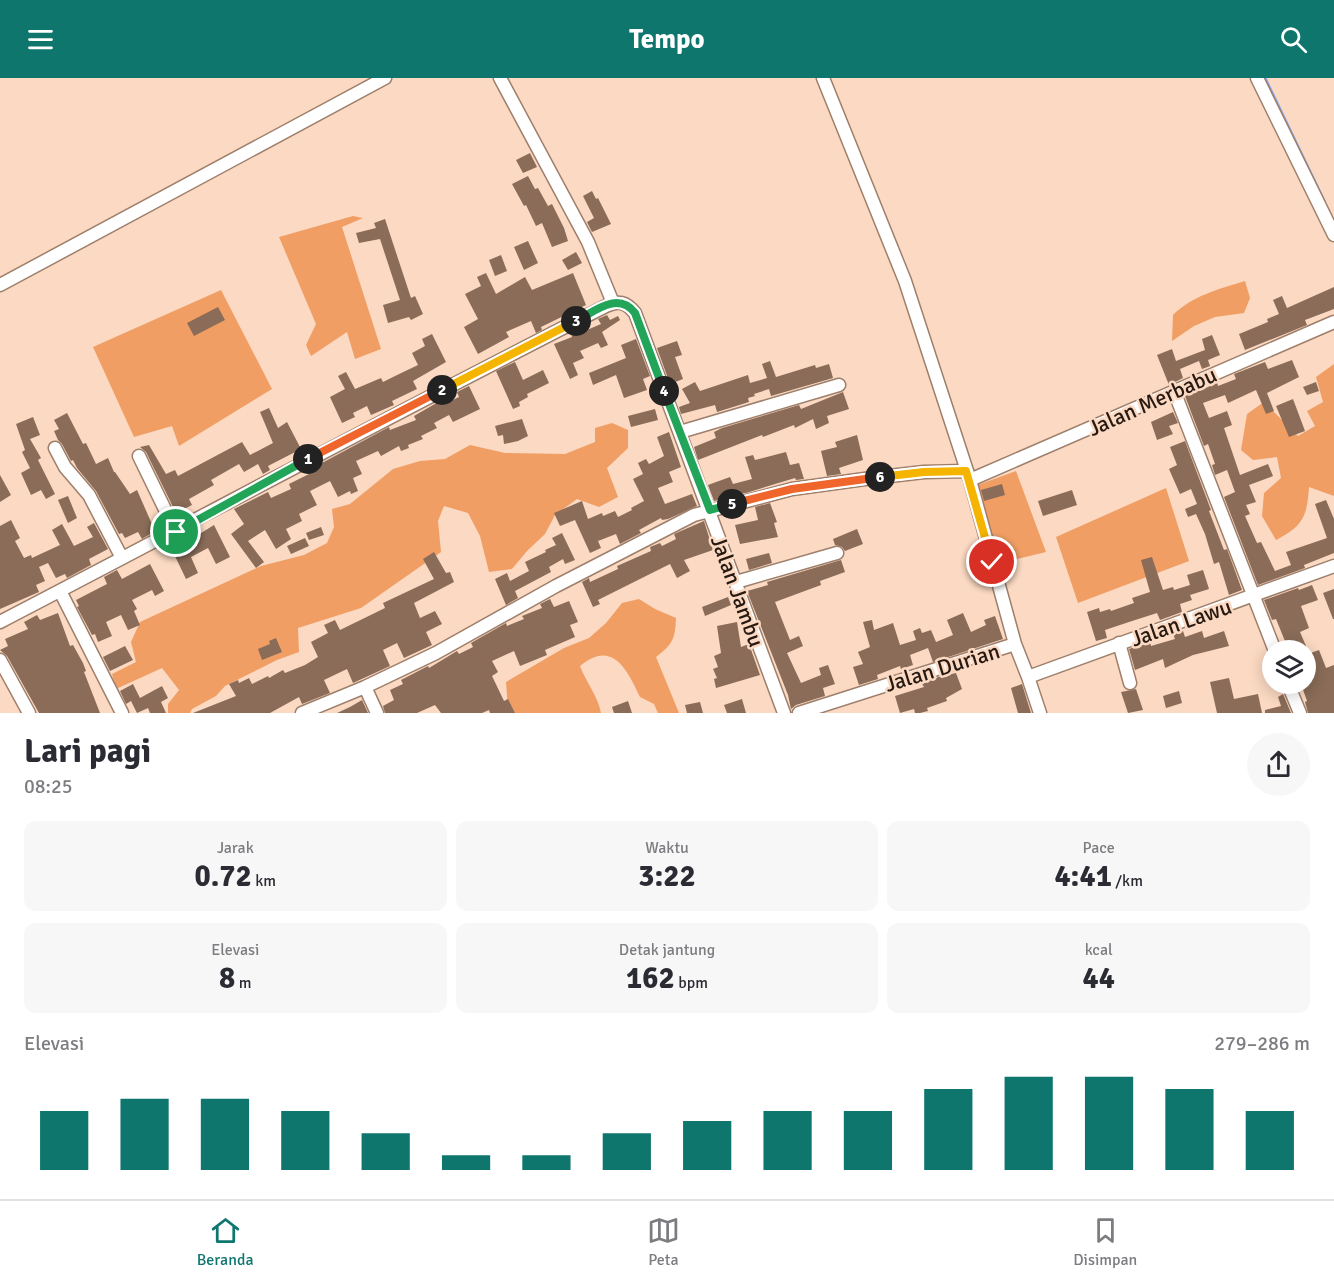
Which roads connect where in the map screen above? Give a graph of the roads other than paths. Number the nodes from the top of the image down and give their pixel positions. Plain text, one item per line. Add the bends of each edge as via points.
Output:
1 (385, 78) edge
2 (500, 78) edge
3 (822, 78) edge
4 (1257, 78) edge
5 (1334, 235) edge
6 (0, 285) edge
7 (613, 303) junction
8 (1334, 322) edge
9 (839, 385) dead end
10 (1174, 391) junction
11 (680, 432) junction
12 (56, 448) dead end
13 (140, 456) dead end
14 (968, 476) junction
15 (710, 510) junction
16 (176, 532) junction
17 (837, 553) dead end
18 (122, 558) junction
19 (1334, 566) edge
20 (736, 582) junction
21 (60, 591) junction
22 (1254, 597) junction
23 (0, 622) edge
24 (1271, 640) edge
25 (1119, 643) junction
26 (1015, 644) junction
27 (0, 660) edge
28 (1028, 676) junction
29 (1130, 683) dead end
30 (365, 687) junction
31 (1292, 694) edge
32 (29, 713) edge
33 (122, 713) edge
34 (302, 713) edge
35 (377, 713) edge
36 (784, 713) edge
37 (799, 713) edge
38 (1040, 713) edge
39 (1300, 713) edge

1 - 6 street
2 - 7 street via 588,242
3 - 14 street via 905,281
4 - 5 street
7 - 11 street, Jalan Jambu via 626,303 635,313
7 - 16 street
8 - 10 street, Jalan Merbabu
9 - 11 street
10 - 14 street, Jalan Merbabu
10 - 22 street
11 - 15 street, Jalan Jambu
12 - 18 street via 65,467 89,495
13 - 16 street
14 - 15 street, Jalan Merbabu via 893,476 792,489
14 - 26 street
15 - 20 street, Jalan Jambu
15 - 30 street, Jalan Merbabu via 658,532 436,653
16 - 18 street
17 - 20 street
18 - 21 street
19 - 22 street, Jalan Lawu
20 - 36 street, Jalan Jambu
21 - 23 street
21 - 33 street
22 - 24 street
22 - 25 street, Jalan Lawu
25 - 28 street, Jalan Lawu
25 - 29 street
26 - 28 street, Jalan Durian
26 - 37 street, Jalan Durian
27 - 32 street
28 - 38 street, Jalan Durian
30 - 34 street, Jalan Merbabu
30 - 35 street
31 - 39 street

